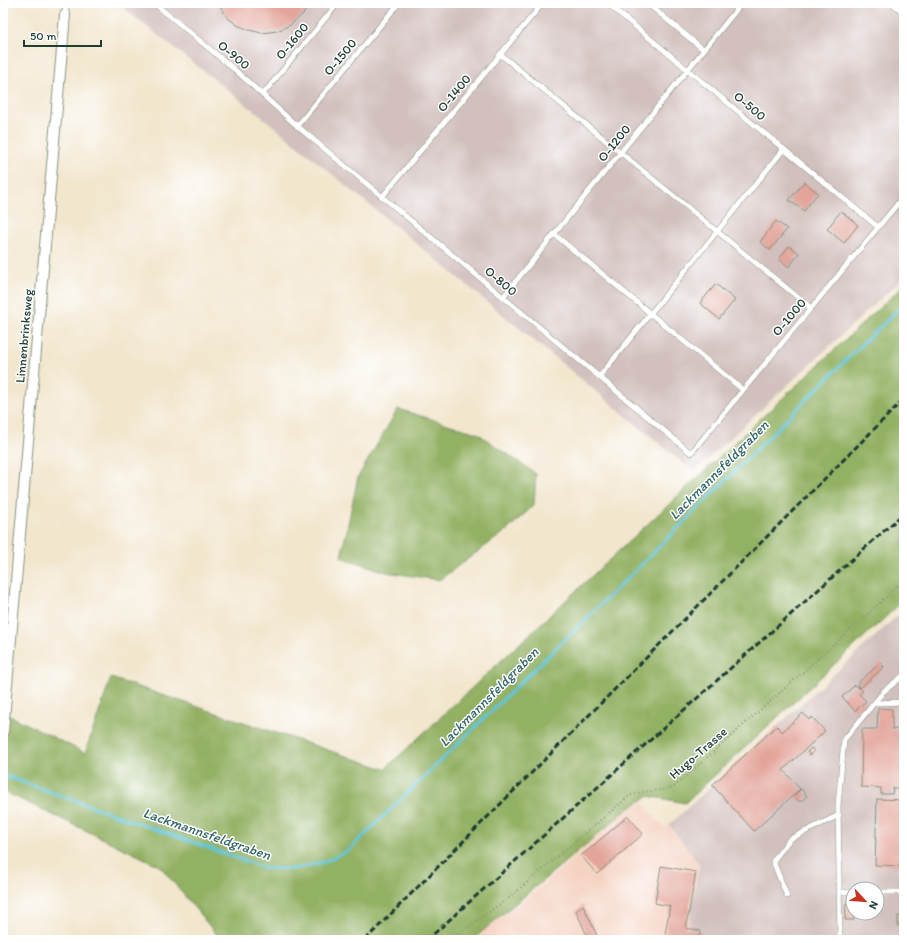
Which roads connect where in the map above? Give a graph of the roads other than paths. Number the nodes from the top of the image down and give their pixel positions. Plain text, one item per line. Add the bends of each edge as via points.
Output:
1 (66, 3) edge
2 (154, 3) edge
3 (338, 3) edge
4 (399, 3) edge
5 (543, 3) edge
6 (607, 3) edge
7 (647, 3) edge
8 (742, 3) edge
9 (892, 3) edge
10 (904, 13) edge
11 (65, 15) joint
12 (704, 50) junction
13 (500, 54) junction
14 (688, 69) junction
15 (263, 94) junction
16 (297, 126) junction
17 (784, 149) junction
18 (620, 153) junction
19 (904, 196) edge
20 (382, 197) junction
21 (878, 227) junction
22 (717, 231) junction
23 (554, 234) junction
24 (503, 297) junction
25 (811, 308) junction
26 (650, 313) junction
27 (599, 377) junction
28 (743, 390) junction
29 (691, 453) joint
30 (904, 675) edge
31 (874, 702) junction
32 (904, 702) edge
33 (3, 732) edge
34 (839, 815) junction
35 (839, 892) junction
36 (845, 892) edge
37 (885, 892) edge
38 (904, 892) edge
39 (787, 896) dead end
40 (840, 940) edge

1 - 11 lane
2 - 15 lane, O-900
3 - 15 lane, O-1600
4 - 16 lane, O-1500
5 - 13 lane, O-1400
6 - 14 lane, O-500
7 - 12 lane
8 - 12 lane, O-1200
9 - 10 lane
11 - 33 street, Linnenbrinksweg
12 - 14 lane, O-1200
13 - 18 lane
13 - 20 lane, O-1400
14 - 17 lane, O-500
14 - 18 lane, O-1200
15 - 16 lane, O-900
16 - 20 lane, O-800
17 - 21 lane, O-500
17 - 22 lane
18 - 22 lane
18 - 23 lane, O-1200
19 - 21 lane, O-1000
20 - 24 lane, O-800
21 - 25 lane, O-1000
22 - 25 lane
22 - 26 lane
23 - 24 lane, O-1200
23 - 26 lane
24 - 27 lane, O-800
25 - 28 lane, O-1000
26 - 27 lane
26 - 28 lane
27 - 29 lane, O-800
28 - 29 lane, O-1000
30 - 31 lane
31 - 32 lane
31 - 34 lane via 844,740
34 - 35 lane
34 - 39 lane via 790,839 774,861
35 - 36 lane
35 - 40 lane
37 - 38 lane

